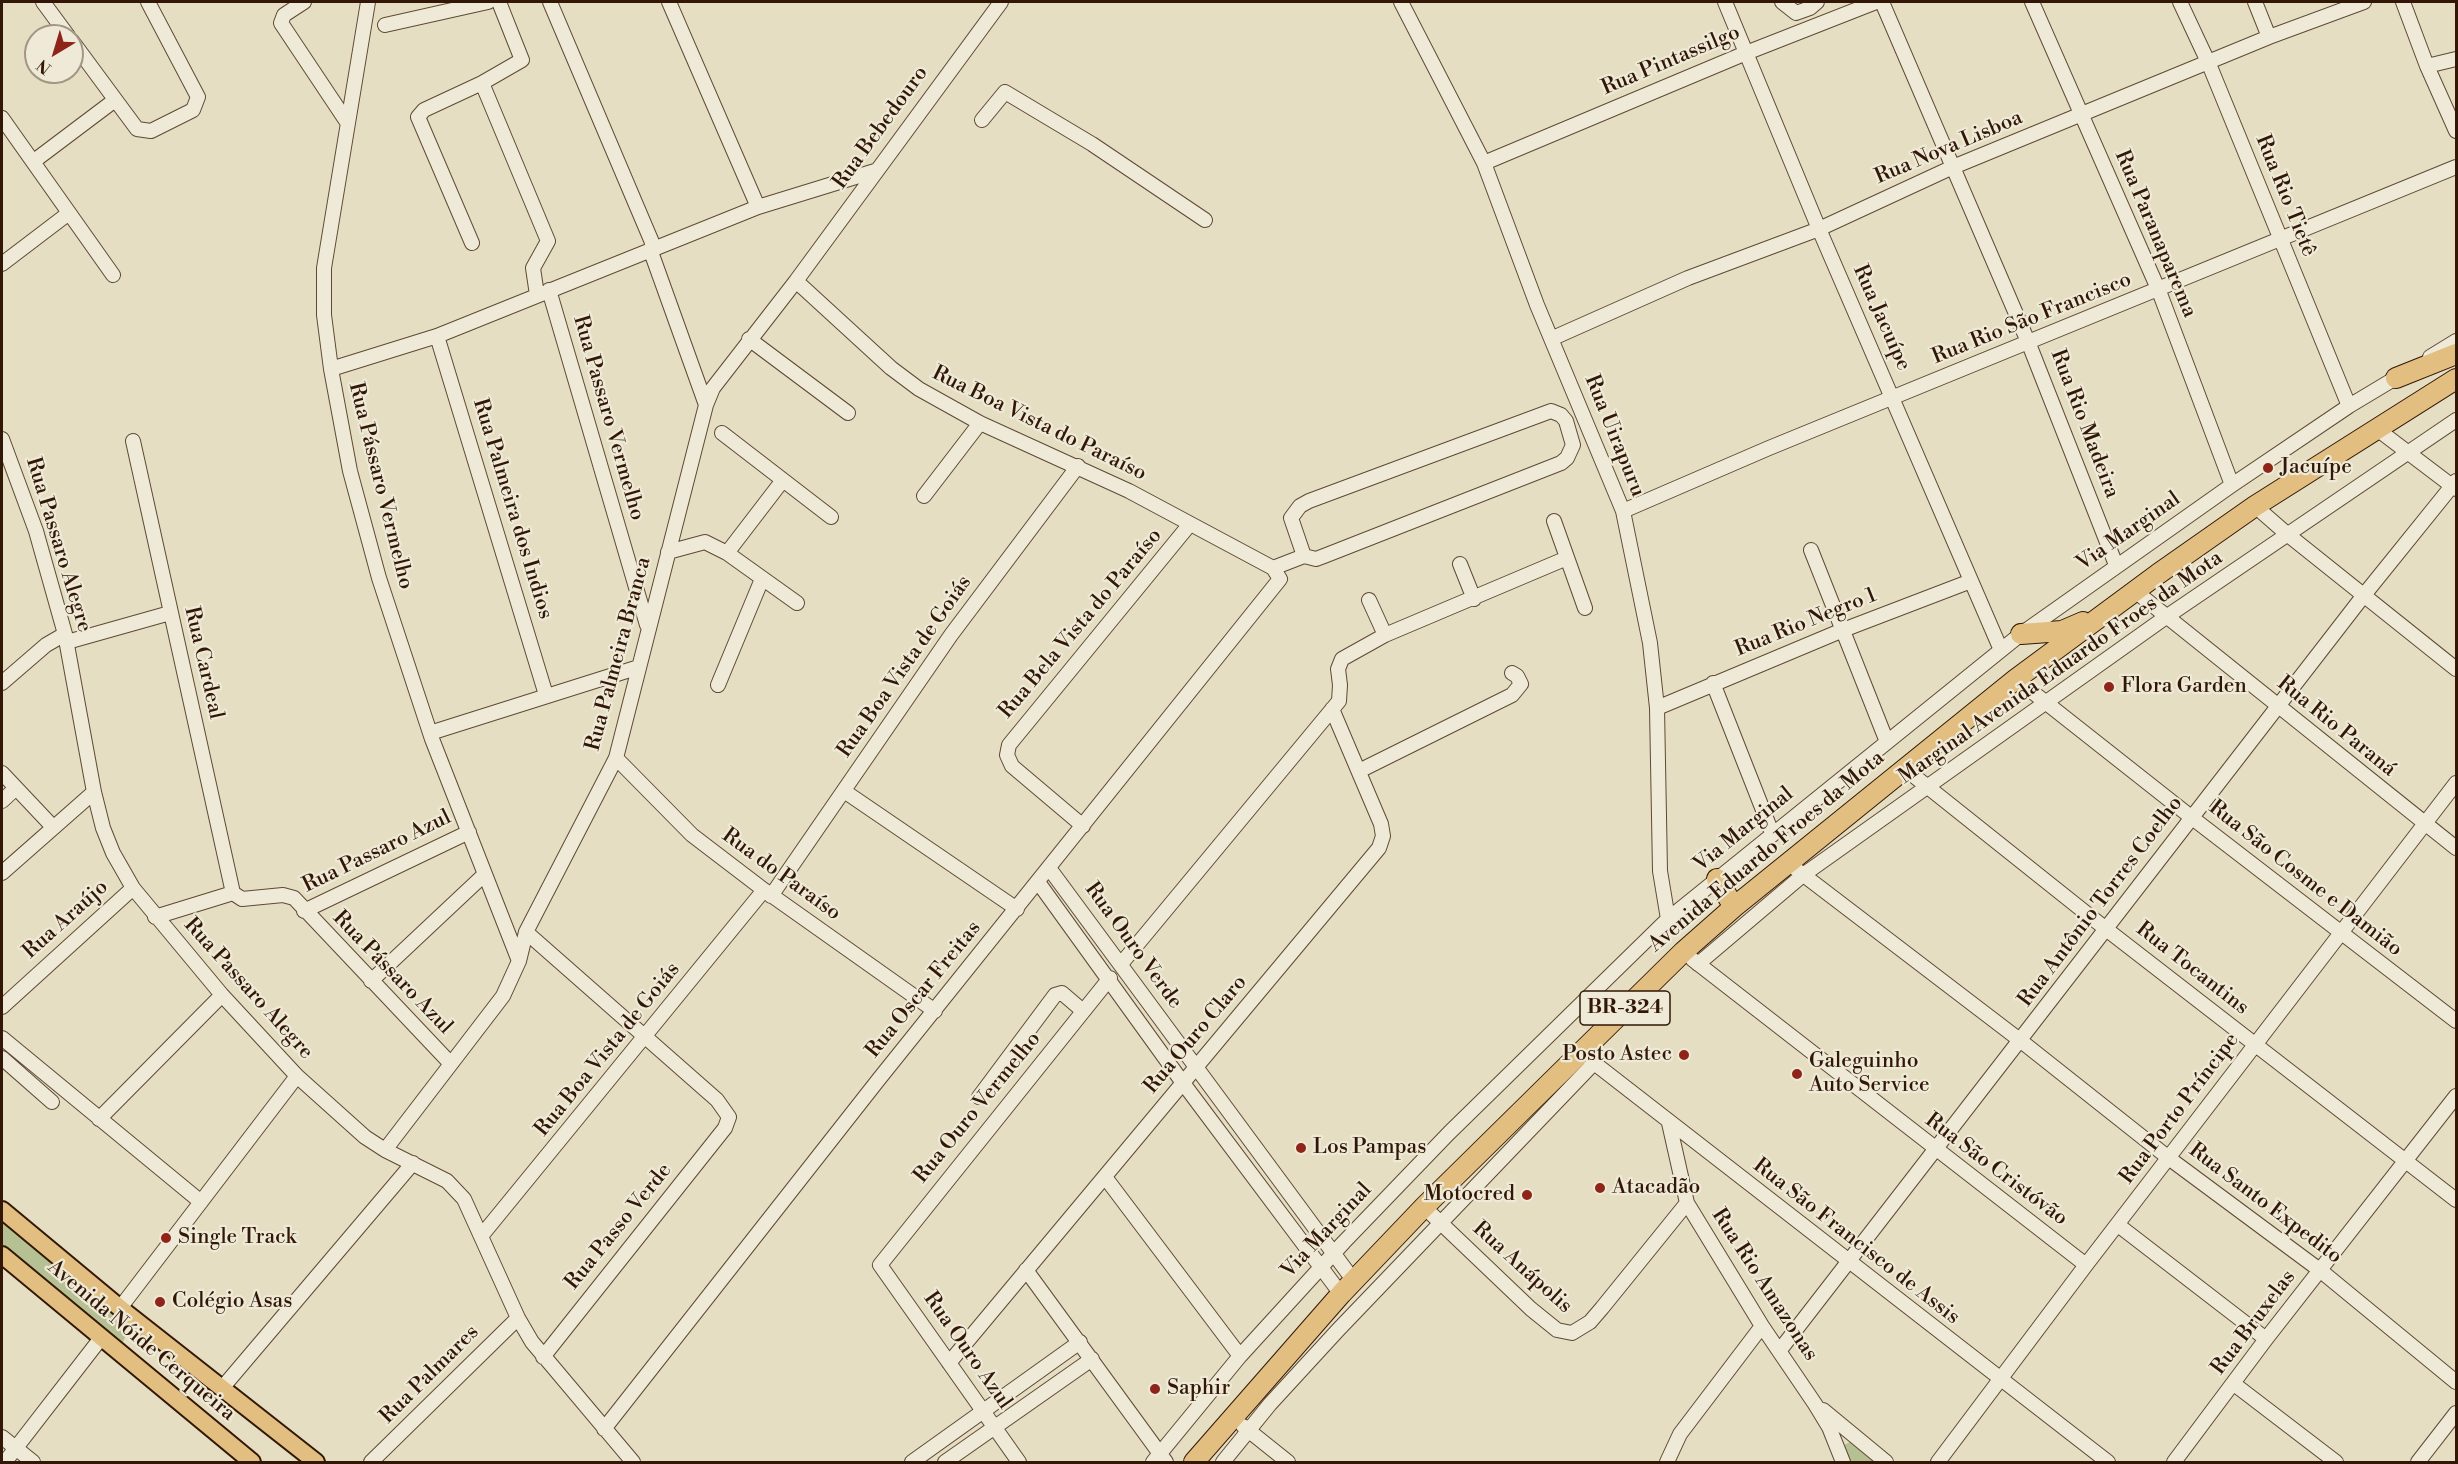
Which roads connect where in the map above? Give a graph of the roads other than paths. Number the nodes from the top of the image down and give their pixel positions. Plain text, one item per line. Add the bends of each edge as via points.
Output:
1 (43, 2) edge
2 (148, 2) edge
3 (302, 2) edge
4 (368, 2) edge
5 (488, 2) edge
6 (499, 2) edge
7 (550, 2) edge
8 (669, 2) edge
9 (1001, 2) edge
10 (1401, 2) edge
11 (1725, 2) edge
12 (1782, 2) edge
13 (1876, 2) edge
14 (1882, 2) edge
15 (2032, 2) edge
16 (2180, 2) edge
17 (2254, 2) edge
18 (2364, 2) edge
19 (2403, 2) edge
20 (1812, 5) edge
21 (59, 24) edge
22 (385, 26) dead end
23 (1813, 26) junction
24 (2269, 37) junction
25 (1746, 53) junction
26 (84, 57) edge
27 (2457, 59) edge
28 (2209, 64) junction
29 (2427, 66) junction
30 (482, 83) junction
31 (115, 100) junction
32 (2080, 116) junction
33 (2, 118) edge
34 (982, 120) dead end
35 (347, 122) junction
36 (2457, 131) edge
37 (34, 161) junction
38 (1484, 163) junction
39 (1953, 167) junction
40 (2457, 167) edge
41 (875, 171) junction
42 (758, 207) junction
43 (69, 213) junction
44 (1205, 220) dead end
45 (1819, 229) junction
46 (2280, 241) junction
47 (472, 243) dead end
48 (652, 248) junction
49 (2, 264) edge
50 (113, 275) dead end
51 (796, 281) junction
52 (2159, 291) junction
53 (543, 292) junction
54 (437, 336) junction
55 (1553, 338) junction
56 (749, 339) junction
57 (2457, 340) edge
58 (2030, 344) junction
59 (2457, 354) edge
60 (331, 369) junction
61 (2396, 378) junction
62 (2457, 379) edge
63 (1894, 398) junction
64 (706, 405) junction
65 (2349, 406) junction
66 (848, 413) dead end
67 (2457, 420) edge
68 (980, 423) junction
69 (2377, 429) junction
70 (722, 433) dead end
71 (2, 439) edge
72 (133, 441) dead end
73 (2409, 453) junction
74 (1078, 466) junction
75 (783, 480) junction
76 (2232, 485) junction
77 (2455, 486) edge
78 (924, 496) dead end
79 (2255, 506) junction
80 (1623, 511) junction
81 (831, 517) dead end
82 (1554, 521) dead end
83 (1190, 524) junction
84 (2287, 534) junction
85 (1811, 550) dead end
86 (668, 552) junction
87 (727, 553) junction
88 (1304, 556) junction
89 (1567, 558) junction
90 (1460, 564) dead end
91 (2116, 566) junction
92 (1277, 574) junction
93 (762, 579) junction
94 (1971, 582) junction
95 (2136, 591) junction
96 (2364, 595) junction
97 (1474, 599) junction
98 (1369, 600) dead end
99 (796, 603) dead end
100 (1585, 608) dead end
101 (2110, 610) junction
102 (170, 613) junction
103 (2166, 617) junction
104 (648, 627) junction
105 (1843, 630) junction
106 (2021, 634) junction
107 (1385, 635) junction
108 (66, 638) junction
109 (2001, 650) junction
110 (639, 667) junction
111 (2457, 669) edge
112 (1512, 673) dead end
113 (2016, 679) junction
114 (2, 683) edge
115 (1713, 683) junction
116 (718, 685) dead end
117 (546, 695) junction
118 (2047, 704) junction
119 (2278, 707) junction
120 (1658, 708) junction
121 (1332, 709) junction
122 (430, 733) junction
123 (1887, 742) junction
124 (616, 758) junction
125 (1904, 768) junction
126 (1359, 771) junction
127 (2, 772) edge
128 (2457, 783) edge
129 (16, 788) junction
130 (1928, 789) junction
131 (844, 791) junction
132 (94, 792) junction
133 (2, 801) edge
134 (2191, 818) junction
135 (2425, 824) junction
136 (1083, 826) junction
137 (52, 827) junction
138 (469, 832) junction
139 (1772, 833) junction
140 (2457, 848) edge
141 (1049, 868) junction
142 (1796, 869) junction
143 (2, 873) edge
144 (485, 874) junction
145 (1717, 879) junction
146 (1038, 882) junction
147 (133, 888) junction
148 (233, 893) junction
149 (768, 893) junction
150 (1734, 907) junction
151 (1017, 909) junction
152 (304, 911) junction
153 (155, 917) junction
154 (1668, 919) junction
155 (2106, 929) junction
156 (526, 932) junction
157 (2342, 934) junction
158 (1690, 958) junction
159 (519, 961) junction
160 (1121, 964) junction
161 (1110, 978) junction
162 (371, 981) junction
163 (222, 995) junction
164 (2, 1007) edge
165 (935, 1011) junction
166 (1083, 1011) junction
167 (2457, 1021) edge
168 (646, 1037) junction
169 (2, 1038) edge
170 (2021, 1041) junction
171 (2255, 1045) junction
172 (2, 1058) edge
173 (1587, 1058) junction
174 (451, 1064) junction
175 (1195, 1068) junction
176 (297, 1076) junction
177 (1183, 1083) junction
178 (2457, 1096) edge
179 (980, 1097) dead end
180 (52, 1102) dead end
181 (99, 1119) junction
182 (1669, 1123) junction
183 (385, 1150) junction
184 (1936, 1151) junction
185 (2170, 1159) junction
186 (2406, 1160) junction
187 (413, 1163) junction
188 (1105, 1177) junction
189 (2457, 1200) edge
190 (201, 1202) junction
191 (1687, 1203) junction
192 (1424, 1207) junction
193 (2, 1210) edge
194 (1441, 1222) junction
195 (2118, 1225) junction
196 (482, 1235) junction
197 (1334, 1254) junction
198 (2, 1255) edge
199 (1849, 1264) junction
200 (879, 1265) joint
201 (2086, 1265) junction
202 (1320, 1267) junction
203 (1026, 1270) junction
204 (2320, 1271) junction
205 (1347, 1288) junction
206 (120, 1308) junction
207 (518, 1318) junction
208 (1762, 1326) junction
209 (101, 1338) junction
210 (2266, 1339) junction
211 (1080, 1342) junction
212 (1780, 1350) junction
213 (1240, 1356) junction
214 (543, 1357) junction
215 (1092, 1359) junction
216 (949, 1363) junction
217 (2000, 1379) junction
218 (2457, 1382) edge
219 (2234, 1384) junction
220 (222, 1387) junction
221 (1815, 1404) junction
222 (983, 1412) junction
223 (2457, 1413) edge
224 (1233, 1416) junction
225 (995, 1427) junction
226 (604, 1430) junction
227 (1249, 1430) junction
228 (2, 1437) edge
229 (16, 1449) junction
230 (1159, 1460) edge
231 (6, 1462) edge
232 (33, 1462) edge
233 (252, 1462) edge
234 (316, 1462) edge
235 (371, 1462) edge
236 (633, 1462) edge
237 (912, 1462) edge
238 (945, 1462) edge
239 (1019, 1462) edge
240 (1194, 1462) edge
241 (1223, 1462) edge
242 (1288, 1462) edge
243 (1667, 1462) edge
244 (1843, 1462) edge
245 (1886, 1462) edge
246 (1938, 1462) edge
247 (2108, 1462) edge
248 (2174, 1462) edge
249 (2336, 1462) edge
250 (2418, 1462) edge

1 - 21 street
2 - 31 street via 198,102 193,110 151,132 133,126
3 - 35 street via 280,23
4 - 35 street, Rua Pássaro Vermelho
5 - 22 street
6 - 30 street via 522,60
7 - 48 street
8 - 42 street
9 - 41 street, Rua Bebedouro
10 - 38 street, Rua Uirapuru
11 - 25 street, Rua Jacuípe
12 - 20 street via 1796,13
13 - 23 street, Rua Pintassilgo
14 - 39 street, Rua Rio Madeira
15 - 32 street, Rua Paranaparema
16 - 28 street, Rua Rio Tietê
17 - 24 street
18 - 24 street, Rua Nova Lisboa
19 - 29 street
20 - 23 street
23 - 25 street, Rua Pintassilgo
24 - 28 street, Rua Nova Lisboa
25 - 38 street, Rua Pintassilgo
25 - 45 street, Rua Jacuípe
26 - 31 street
27 - 29 street
28 - 32 street, Rua Nova Lisboa
28 - 46 street, Rua Rio Tietê
29 - 36 street
30 - 47 street via 424,110 418,117
30 - 53 street, Rua Passaro Vermelho via 548,241 533,268
31 - 37 street
32 - 39 street, Rua Nova Lisboa
32 - 52 street, Rua Paranaparema
33 - 37 street
34 - 44 street via 1005,92 1092,144
35 - 60 street, Rua Pássaro Vermelho via 324,268 324,315
37 - 43 street
38 - 55 street, Rua Uirapuru
39 - 45 street, Rua Nova Lisboa
39 - 58 street, Rua Rio Madeira
40 - 46 street, Rua Rio São Francisco
41 - 42 street
41 - 51 street, Rua Bebedouro
42 - 48 street
43 - 49 street
43 - 50 street
45 - 55 street, Rua Nova Lisboa via 1688,278
45 - 63 street, Rua Jacuípe
46 - 52 street, Rua Rio São Francisco
46 - 65 street, Rua Rio Tietê
48 - 53 street
48 - 64 street
51 - 56 street, Rua Palmeira Branca
51 - 68 street, Rua Boa Vista do Paraíso via 891,368 919,389
52 - 58 street, Rua Rio São Francisco
52 - 76 street, Rua Paranaparema
53 - 54 street
53 - 104 street, Rua Passaro Vermelho
54 - 60 street
54 - 117 street, Rua Palmeira dos Indios
55 - 80 street, Rua Uirapuru
56 - 64 street, Rua Palmeira Branca via 721,374
56 - 66 street
57 - 61 street, Via Marginal
58 - 63 street, Rua Rio São Francisco
58 - 91 street, Rua Rio Madeira
59 - 61 highway
60 - 122 street, Rua Pássaro Vermelho via 351,471 379,578
61 - 65 street, Via Marginal
62 - 69 highway, Avenida Eduardo Froes da Mota / BR-324
63 - 80 street, Rua Rio São Francisco
63 - 94 street, Rua Jacuípe
64 - 86 street, Rua Palmeira Branca
65 - 76 street, Via Marginal
67 - 73 street, Marginal Avenida Eduardo Froes da Mota
68 - 74 street, Rua Boa Vista do Paraíso
68 - 78 street
69 - 73 street
69 - 79 highway, Avenida Eduardo Froes da Mota / BR-324
70 - 75 street
71 - 108 street, Rua Passaro Alegre via 36,531
72 - 102 street, Rua Cardeal
73 - 77 street
73 - 84 street, Marginal Avenida Eduardo Froes da Mota
74 - 83 street, Rua Boa Vista do Paraíso
74 - 131 street, Rua Boa Vista de Goiás via 951,635
75 - 81 street
75 - 87 street
76 - 91 street, Via Marginal
77 - 96 street, Rua Antônio Torres Coelho
79 - 84 street
79 - 95 highway, Avenida Eduardo Froes da Mota / BR-324
80 - 120 street, Rua Uirapuru via 1646,620
82 - 89 street
83 - 92 street, Rua Boa Vista do Paraíso
83 - 136 street, Rua Bela Vista do Paraíso via 1009,745 1007,755 1012,766
84 - 96 street
84 - 103 street, Marginal Avenida Eduardo Froes da Mota
85 - 105 street
86 - 87 street via 702,541
86 - 104 street, Rua Palmeira Branca
87 - 93 street
88 - 88 street via 1316,559 1561,463 1573,445 1566,421 1557,412 1540,413 1309,501 1291,518
88 - 92 street
89 - 97 street
89 - 100 street
90 - 97 street
91 - 106 street, Via Marginal
92 - 136 street, Rua Oscar Freitas
93 - 99 street
93 - 116 street
94 - 105 street, Rua Rio Negro 1
94 - 109 street, Rua Jacuípe
95 - 101 highway, Avenida Eduardo Froes da Mota / BR-324
95 - 103 street, Rua Rio Paraná
96 - 111 street
96 - 119 street, Rua Antônio Torres Coelho
97 - 107 street
98 - 107 street
101 - 106 highway via 2062,631
101 - 113 highway, Avenida Eduardo Froes da Mota / BR-324
102 - 108 street
102 - 148 street, Rua Cardeal
103 - 118 street, Marginal Avenida Eduardo Froes da Mota
103 - 119 street, Rua Rio Paraná
104 - 110 street, Rua Palmeira Branca
105 - 115 street, Rua Rio Negro 1
105 - 123 street
106 - 109 street, Via Marginal
107 - 121 street via 1342,659 1338,669 1341,695
108 - 114 street via 46,645
108 - 132 street, Rua Passaro Alegre
109 - 123 street, Via Marginal
110 - 117 street
110 - 124 street, Rua Palmeira Branca
112 - 126 street via 1521,684 1512,695
113 - 118 street, Rua São Cosme e Damião
113 - 125 highway, Avenida Eduardo Froes da Mota / BR-324
115 - 120 street, Rua Rio Negro 1
115 - 139 street
117 - 122 street
118 - 130 street, Marginal Avenida Eduardo Froes da Mota
118 - 134 street, Rua São Cosme e Damião
119 - 134 street, Rua Antônio Torres Coelho
119 - 135 street, Rua Rio Paraná
120 - 154 street, Rua Uirapuru via 1660,871
121 - 126 street, Rua Ouro Claro
121 - 160 street
122 - 138 street, Rua Pássaro Vermelho
123 - 139 street, Via Marginal
124 - 149 street, Rua do Paraíso via 692,836
124 - 156 street, Rua Palmeira Branca
125 - 130 street, Rua Tocantins
125 - 142 highway, Avenida Eduardo Froes da Mota / BR-324
126 - 175 street, Rua Ouro Claro via 1381,824 1379,848
127 - 129 street
128 - 135 street, Rua Porto Príncipe
129 - 133 street
129 - 137 street
130 - 142 street, Marginal Avenida Eduardo Froes da Mota
130 - 155 street, Rua Tocantins
131 - 149 street, Rua Boa Vista de Goiás
131 - 151 street
132 - 137 street
132 - 147 street, Rua Passaro Alegre via 112,853
134 - 155 street, Rua Antônio Torres Coelho
134 - 157 street, Rua São Cosme e Damião
135 - 140 street, Rua Rio Paraná
135 - 157 street, Rua Porto Príncipe
136 - 141 street, Rua Oscar Freitas
137 - 143 street
138 - 144 street, Rua Pássaro Vermelho
138 - 152 street, Rua Passaro Azul
139 - 145 street, Via Marginal
141 - 146 street, Rua Oscar Freitas
141 - 160 street, Rua Ouro Verde
142 - 150 highway, Avenida Eduardo Froes da Mota / BR-324
142 - 158 street, Marginal Avenida Eduardo Froes da Mota
142 - 170 street, Rua Santo Expedito
144 - 159 street, Rua Pássaro Vermelho
144 - 162 street
145 - 150 highway
145 - 154 street, Via Marginal
146 - 151 street, Rua Oscar Freitas
146 - 161 street, Rua Ouro Verde
147 - 153 street, Rua Passaro Alegre
147 - 164 street, Rua Araújo
148 - 152 street, Rua Pássaro Azul via 242,899 289,895
148 - 153 street
149 - 165 street, Rua do Paraíso
149 - 168 street, Rua Boa Vista de Goiás
150 - 158 highway, Avenida Eduardo Froes da Mota / BR-324
151 - 165 street, Rua Oscar Freitas
152 - 162 street, Rua Pássaro Azul
153 - 163 street, Rua Passaro Alegre
154 - 197 street, Via Marginal via 1449,1132
155 - 170 street, Rua Antônio Torres Coelho
155 - 171 street, Rua Tocantins
156 - 159 street, Rua Palmeira Branca
156 - 168 street
157 - 167 street, Rua São Cosme e Damião
157 - 171 street, Rua Porto Príncipe
158 - 173 highway, Avenida Eduardo Froes da Mota / BR-324
158 - 184 street, Rua São Cristóvão
159 - 174 street, Rua Palmeira Branca via 498,1006
160 - 175 street, Rua Ouro Verde
161 - 166 street, Rua Ouro Vermelho
161 - 177 street, Rua Ouro Verde
162 - 174 street, Rua Pássaro Azul
163 - 176 street, Rua Passaro Alegre
163 - 181 street
165 - 226 street, Rua Oscar Freitas
166 - 179 street via 1062,993 1055,995
166 - 200 street, Rua Ouro Vermelho
168 - 196 street, Rua Boa Vista de Goiás
168 - 214 street, Rua Passo Verde via 717,1100 727,1112 728,1122
169 - 181 street
170 - 184 street, Rua Antônio Torres Coelho
170 - 185 street, Rua Santo Expedito
171 - 185 street, Rua Porto Príncipe
171 - 186 street, Rua Tocantins
172 - 180 street
173 - 182 street, Rua São Francisco de Assis
173 - 192 highway, Avenida Eduardo Froes da Mota / BR-324
173 - 194 street
174 - 183 street, Rua Palmeira Branca
175 - 177 street, Rua Ouro Claro
175 - 197 street, Rua Ouro Verde
176 - 183 street, Rua Passaro Alegre via 350,1125
176 - 190 street
177 - 188 street, Rua Ouro Claro
177 - 202 street, Rua Ouro Verde
178 - 186 street, Rua Bruxelas
181 - 190 street
182 - 191 street, Rua Rio Amazonas
182 - 199 street, Rua São Francisco de Assis
183 - 187 street, Rua Passaro Alegre
184 - 199 street, Rua Antônio Torres Coelho
184 - 201 street, Rua São Cristóvão
185 - 195 street, Rua Porto Príncipe
185 - 204 street, Rua Santo Expedito
186 - 189 street, Rua Tocantins
186 - 204 street, Rua Bruxelas
187 - 196 street, Rua Passaro Alegre via 447,1181 464,1199
187 - 220 street
188 - 203 street, Rua Ouro Claro
188 - 213 street
190 - 206 street
191 - 194 street, Rua Anápolis via 1596,1315 1572,1333 1557,1330 1531,1309
191 - 208 street, Rua Rio Amazonas
192 - 194 street, Rua Anápolis
192 - 205 highway, Avenida Eduardo Froes da Mota / BR-324
193 - 206 main road, Avenida Nóide Cerqueira
194 - 227 street
195 - 201 street, Rua Porto Príncipe
195 - 210 street
196 - 207 street, Rua Passaro Alegre
197 - 202 street, Via Marginal
197 - 205 street, Rua Ouro Verde
198 - 209 main road, Avenida Nóide Cerqueira
199 - 212 street, Rua Antônio Torres Coelho
199 - 217 street, Rua São Francisco de Assis
200 - 216 street, Rua Ouro Azul
201 - 217 street, Rua Porto Príncipe
202 - 205 street, Rua Ouro Verde
202 - 213 street, Via Marginal
203 - 211 street
203 - 216 street, Rua Ouro Claro
204 - 210 street, Rua Bruxelas
204 - 218 street, Rua Santo Expedito
205 - 224 highway, Avenida Eduardo Froes da Mota / BR-324
206 - 220 main road, Avenida Nóide Cerqueira
207 - 214 street, Rua Passaro Alegre
207 - 235 street, Rua Palmares
208 - 212 street, Rua Rio Amazonas
208 - 243 street via 1680,1434
209 - 229 street
209 - 233 main road, Avenida Nóide Cerqueira
210 - 219 street, Rua Bruxelas
211 - 215 street
211 - 222 street
212 - 221 street, Rua Rio Amazonas
213 - 230 street, Via Marginal
214 - 226 street, Rua Passaro Alegre
215 - 225 street
215 - 230 street
216 - 222 street, Rua Ouro Azul
217 - 246 street, Rua Porto Príncipe
217 - 247 street, Rua São Francisco de Assis
219 - 248 street, Rua Bruxelas
219 - 249 street
220 - 234 main road, Avenida Nóide Cerqueira
221 - 244 street, Rua Rio Amazonas
221 - 245 street
222 - 225 street, Rua Ouro Azul
222 - 237 street
223 - 250 street
224 - 227 street
224 - 240 highway, Avenida Eduardo Froes da Mota / BR-324
225 - 238 street
225 - 239 street, Rua Ouro Azul
226 - 236 street, Rua Passaro Alegre
227 - 241 street
227 - 242 street
228 - 229 street
229 - 231 street
229 - 232 street

